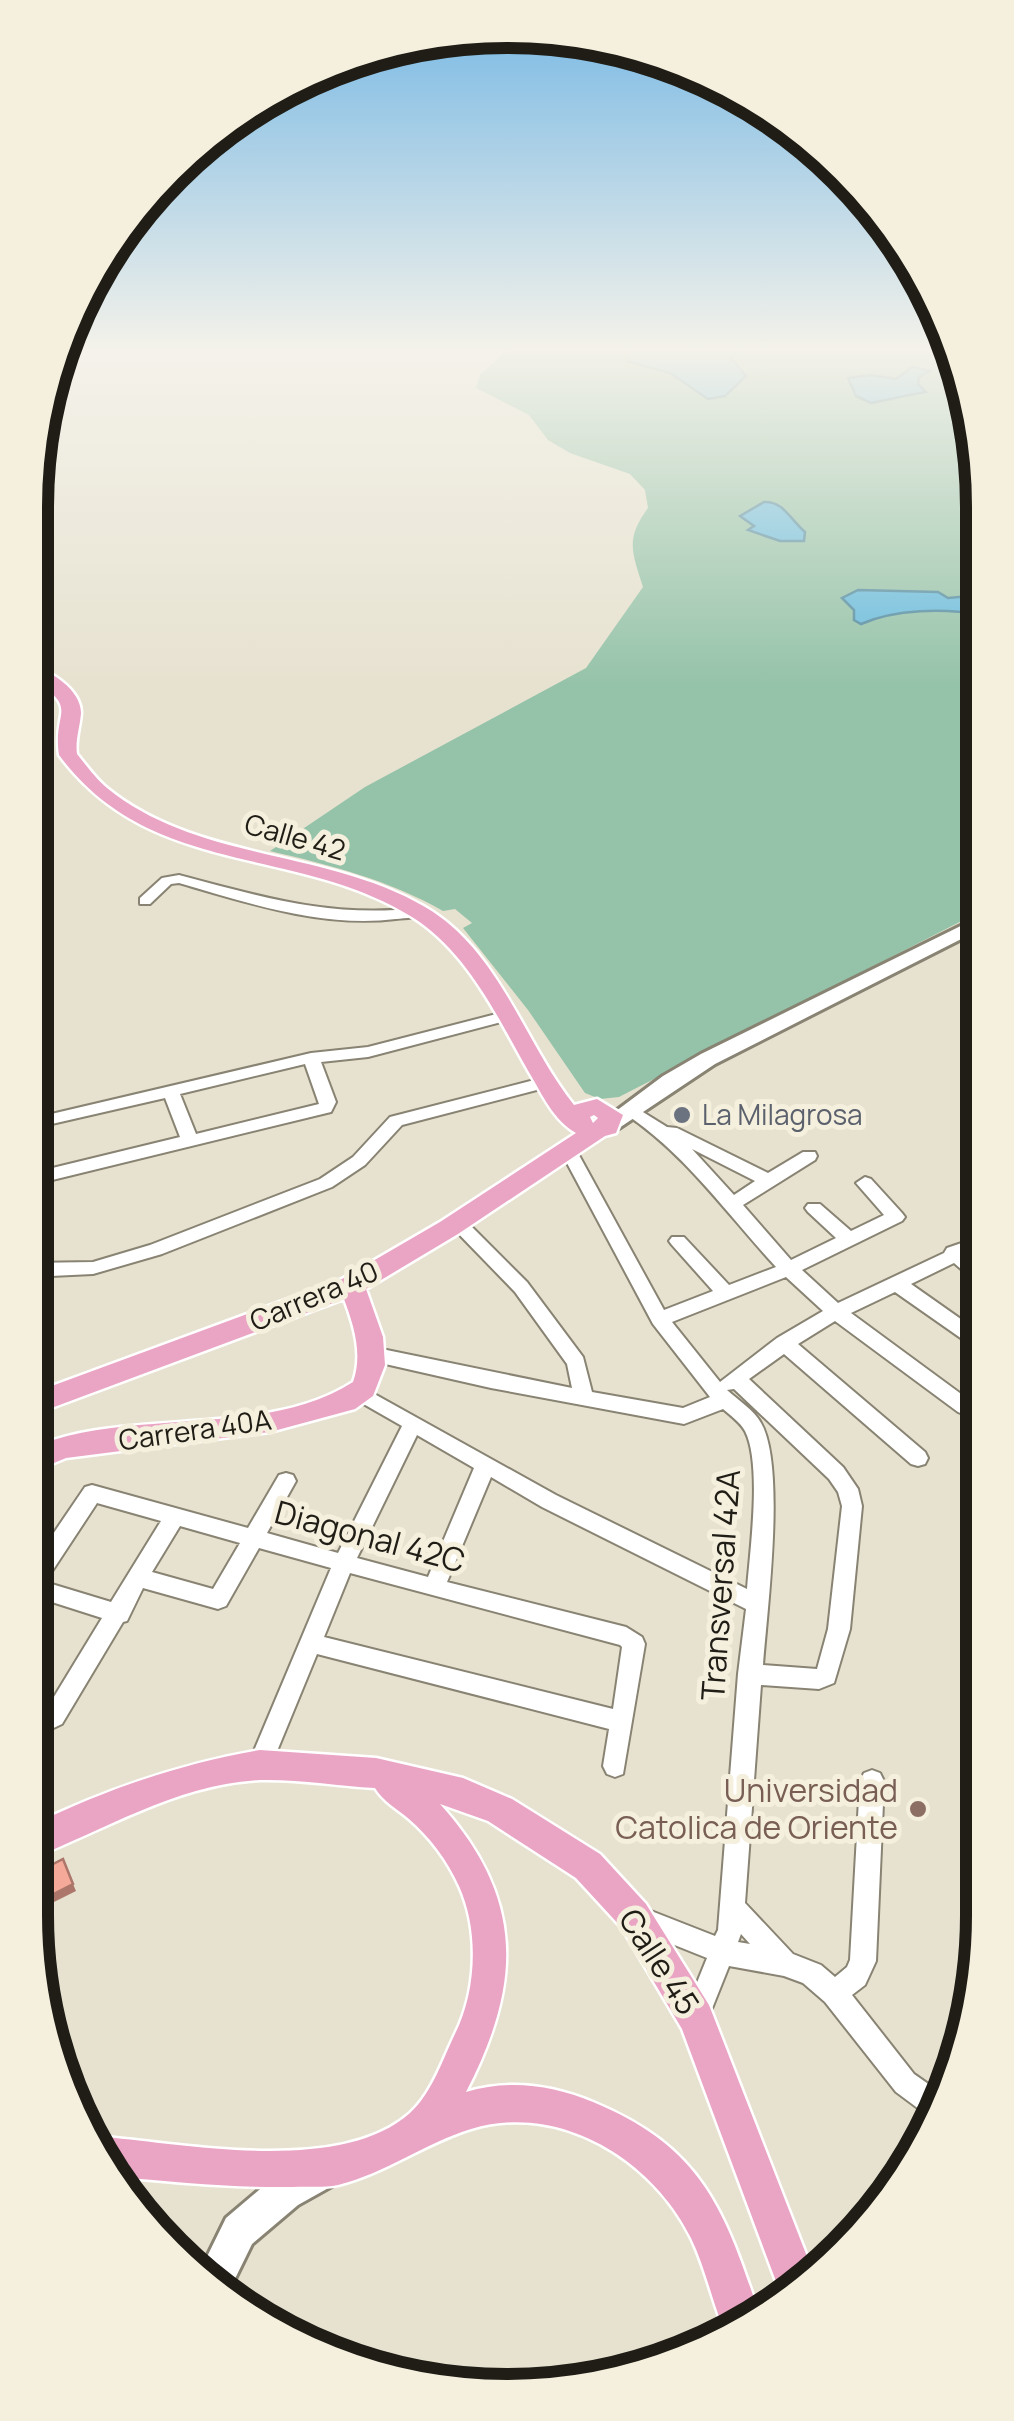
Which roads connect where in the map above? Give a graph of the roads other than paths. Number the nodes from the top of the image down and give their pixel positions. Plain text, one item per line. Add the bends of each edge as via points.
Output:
1 (48, 682) edge
2 (145, 901) dead end
3 (418, 912) junction
4 (966, 930) edge
5 (508, 1016) junction
6 (368, 1052) junction
7 (311, 1058) junction
8 (320, 1076) junction
9 (548, 1084) junction
10 (170, 1090) junction
11 (48, 1119) edge
12 (597, 1122) junction
13 (666, 1130) junction
14 (190, 1141) junction
15 (808, 1156) dead end
16 (48, 1175) edge
17 (769, 1181) junction
18 (865, 1183) dead end
19 (732, 1204) junction
20 (814, 1208) dead end
21 (458, 1222) junction
22 (847, 1238) junction
23 (678, 1241) dead end
24 (966, 1249) edge
25 (953, 1254) junction
26 (966, 1264) edge
27 (48, 1269) edge
28 (789, 1269) junction
29 (895, 1282) junction
30 (351, 1286) junction
31 (725, 1293) junction
32 (835, 1312) junction
33 (660, 1320) junction
34 (966, 1332) edge
35 (784, 1343) junction
36 (372, 1354) junction
37 (736, 1379) junction
38 (360, 1393) junction
39 (721, 1396) junction
40 (48, 1398) edge
41 (584, 1399) junction
42 (966, 1407) dead end
43 (413, 1422) junction
44 (48, 1454) edge
45 (918, 1458) dead end
46 (485, 1467) junction
47 (286, 1482) dead end
48 (176, 1516) junction
49 (254, 1539) junction
50 (48, 1559) edge
51 (344, 1564) junction
52 (140, 1578) junction
53 (434, 1588) junction
54 (48, 1592) edge
55 (757, 1604) junction
56 (119, 1614) junction
57 (311, 1643) junction
58 (748, 1674) junction
59 (48, 1709) edge
60 (620, 1721) junction
61 (260, 1765) junction
62 (615, 1766) dead end
63 (376, 1773) junction
64 (872, 1781) dead end
65 (48, 1834) edge
66 (732, 1907) junction
67 (634, 1916) junction
68 (723, 1952) junction
69 (784, 1963) junction
70 (834, 1993) junction
71 (696, 2018) junction
72 (927, 2100) edge
73 (425, 2125) junction
74 (117, 2157) edge
75 (337, 2166) junction
76 (219, 2272) edge
77 (793, 2274) edge
78 (738, 2311) edge

1 - 3 main road, Calle 42 via 68,697 72,709 68,755 122,808 198,840 370,889
2 - 3 street via 179,879 303,914
3 - 5 main road, Calle 42 via 468,956
4 - 12 main road, Carrera 40
5 - 6 street
5 - 9 main road, Calle 42
6 - 7 street
6 - 8 street
7 - 8 street
7 - 10 street
8 - 14 street via 328,1104
9 - 12 main road, Calle 42
9 - 27 street via 396,1122 359,1161 326,1183 156,1250 93,1268
10 - 11 street
10 - 14 street
12 - 13 street
12 - 21 main road, Carrera 40
12 - 33 street, Transversal 42A
13 - 17 street
13 - 19 street
14 - 16 street
15 - 17 street
17 - 19 street
18 - 22 street via 896,1217
19 - 28 street
20 - 22 street
21 - 30 main road, Carrera 40
21 - 41 street via 521,1287 576,1362
22 - 28 street
23 - 31 street
24 - 25 street
25 - 26 street
25 - 29 street
28 - 31 street
28 - 32 street
29 - 32 street
29 - 34 street
30 - 36 main road
30 - 40 main road, Carrera 40
31 - 33 street
32 - 35 street
32 - 42 street
33 - 39 street, Transversal 42A
35 - 37 street
35 - 45 street
36 - 38 main road
36 - 41 street
37 - 39 street
37 - 58 street via 836,1473 848,1489 852,1524 826,1676
38 - 43 street
38 - 44 main road, Carrera 40A via 286,1417
39 - 41 street via 684,1416
39 - 55 street, Transversal 42A via 752,1424 761,1449
43 - 46 street
43 - 51 street
46 - 53 street
46 - 55 street
47 - 49 street
48 - 49 street, Diagonal 42C
48 - 50 street, Diagonal 42C via 92,1493
48 - 52 street
49 - 51 street, Diagonal 42C
49 - 52 street via 218,1600
51 - 53 street, Diagonal 42C
51 - 57 street
52 - 56 street
53 - 60 street, Diagonal 42C via 632,1639
54 - 56 street
55 - 58 street, Transversal 42A
56 - 59 street
57 - 60 street
57 - 61 street
58 - 66 street, Transversal 42A
60 - 62 street
61 - 63 main road, Calle 45
61 - 65 main road, Calle 45 via 196,1776 116,1802
63 - 67 main road, Calle 45 via 500,1810 588,1866
63 - 73 main road via 446,1832 476,1878 489,1916 485,2005 470,2049
64 - 70 street via 863,1960 856,1976
66 - 68 street, Transversal 42A
66 - 69 street
67 - 68 street
67 - 71 main road, Calle 45
68 - 69 street
68 - 71 street, Transversal 42A
69 - 70 street
70 - 72 street via 905,2083
71 - 77 main road, Calle 45
73 - 75 main road
73 - 78 main road via 493,2104 528,2105 622,2131 661,2158 691,2199 715,2240
74 - 75 main road via 251,2169
75 - 76 main road via 284,2192 240,2230

